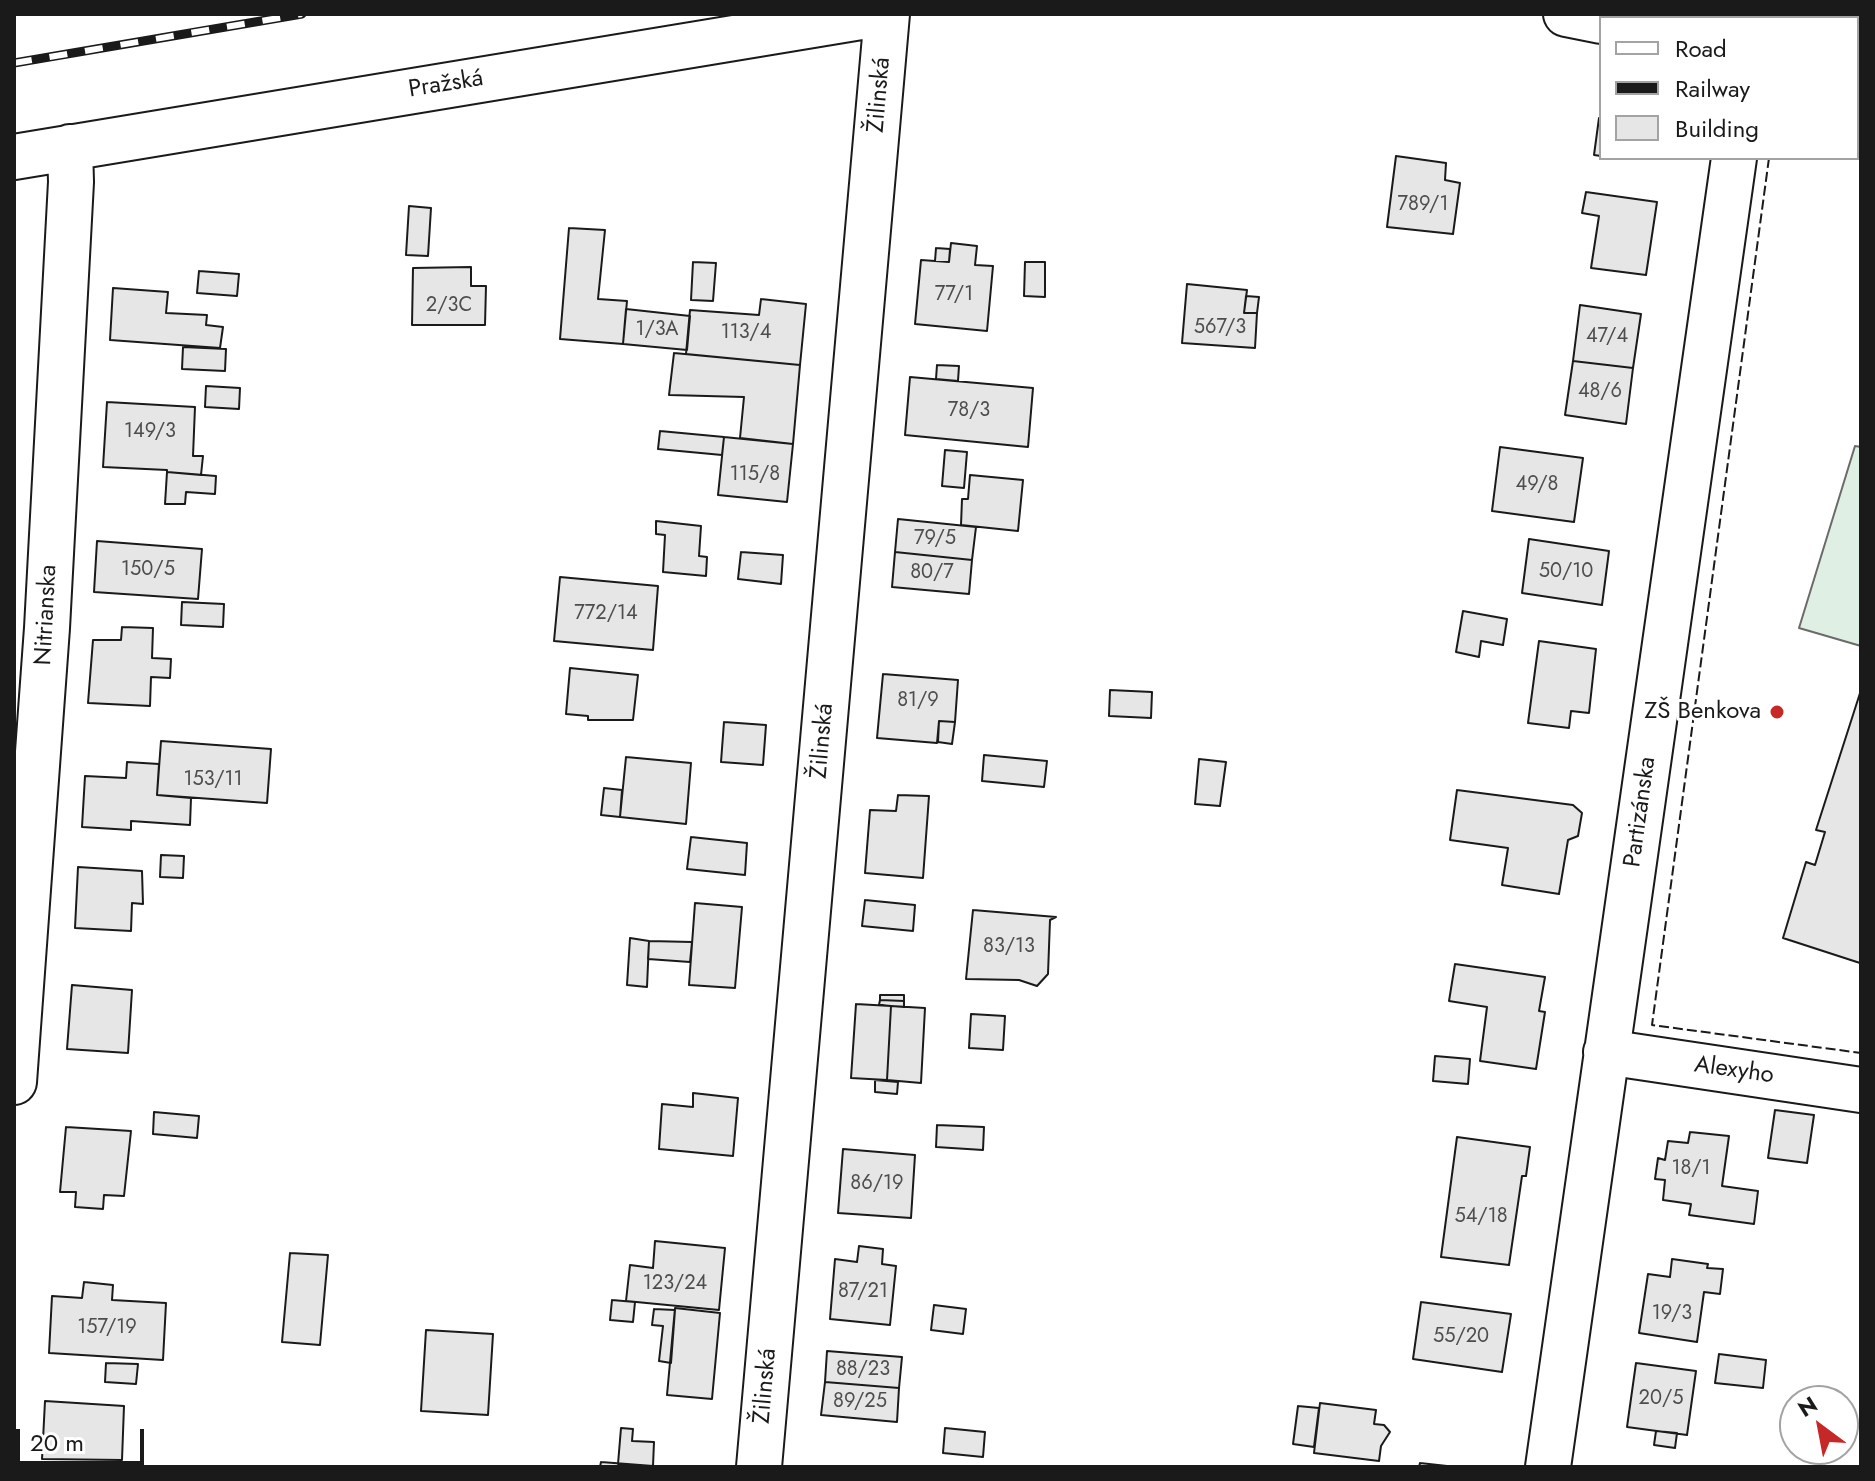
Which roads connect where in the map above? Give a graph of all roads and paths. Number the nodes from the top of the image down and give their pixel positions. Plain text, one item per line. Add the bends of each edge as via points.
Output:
1 (879, 14) edge
2 (887, 14) edge
3 (1566, 14) edge
4 (1599, 21) edge
5 (70, 147) junction
6 (14, 157) edge
7 (1734, 160) edge
8 (1606, 1052) junction
9 (14, 1082) edge
10 (1861, 1090) edge
11 (759, 1467) edge
12 (1548, 1467) edge

1 - 5 street, Pražská
2 - 11 street, Žilinská
3 - 4 street
5 - 6 street, Pražská
5 - 9 street, Nitrianska via 48,612
7 - 8 street, Partizánska
8 - 10 street, Alexyho
8 - 12 street, Partizánska

